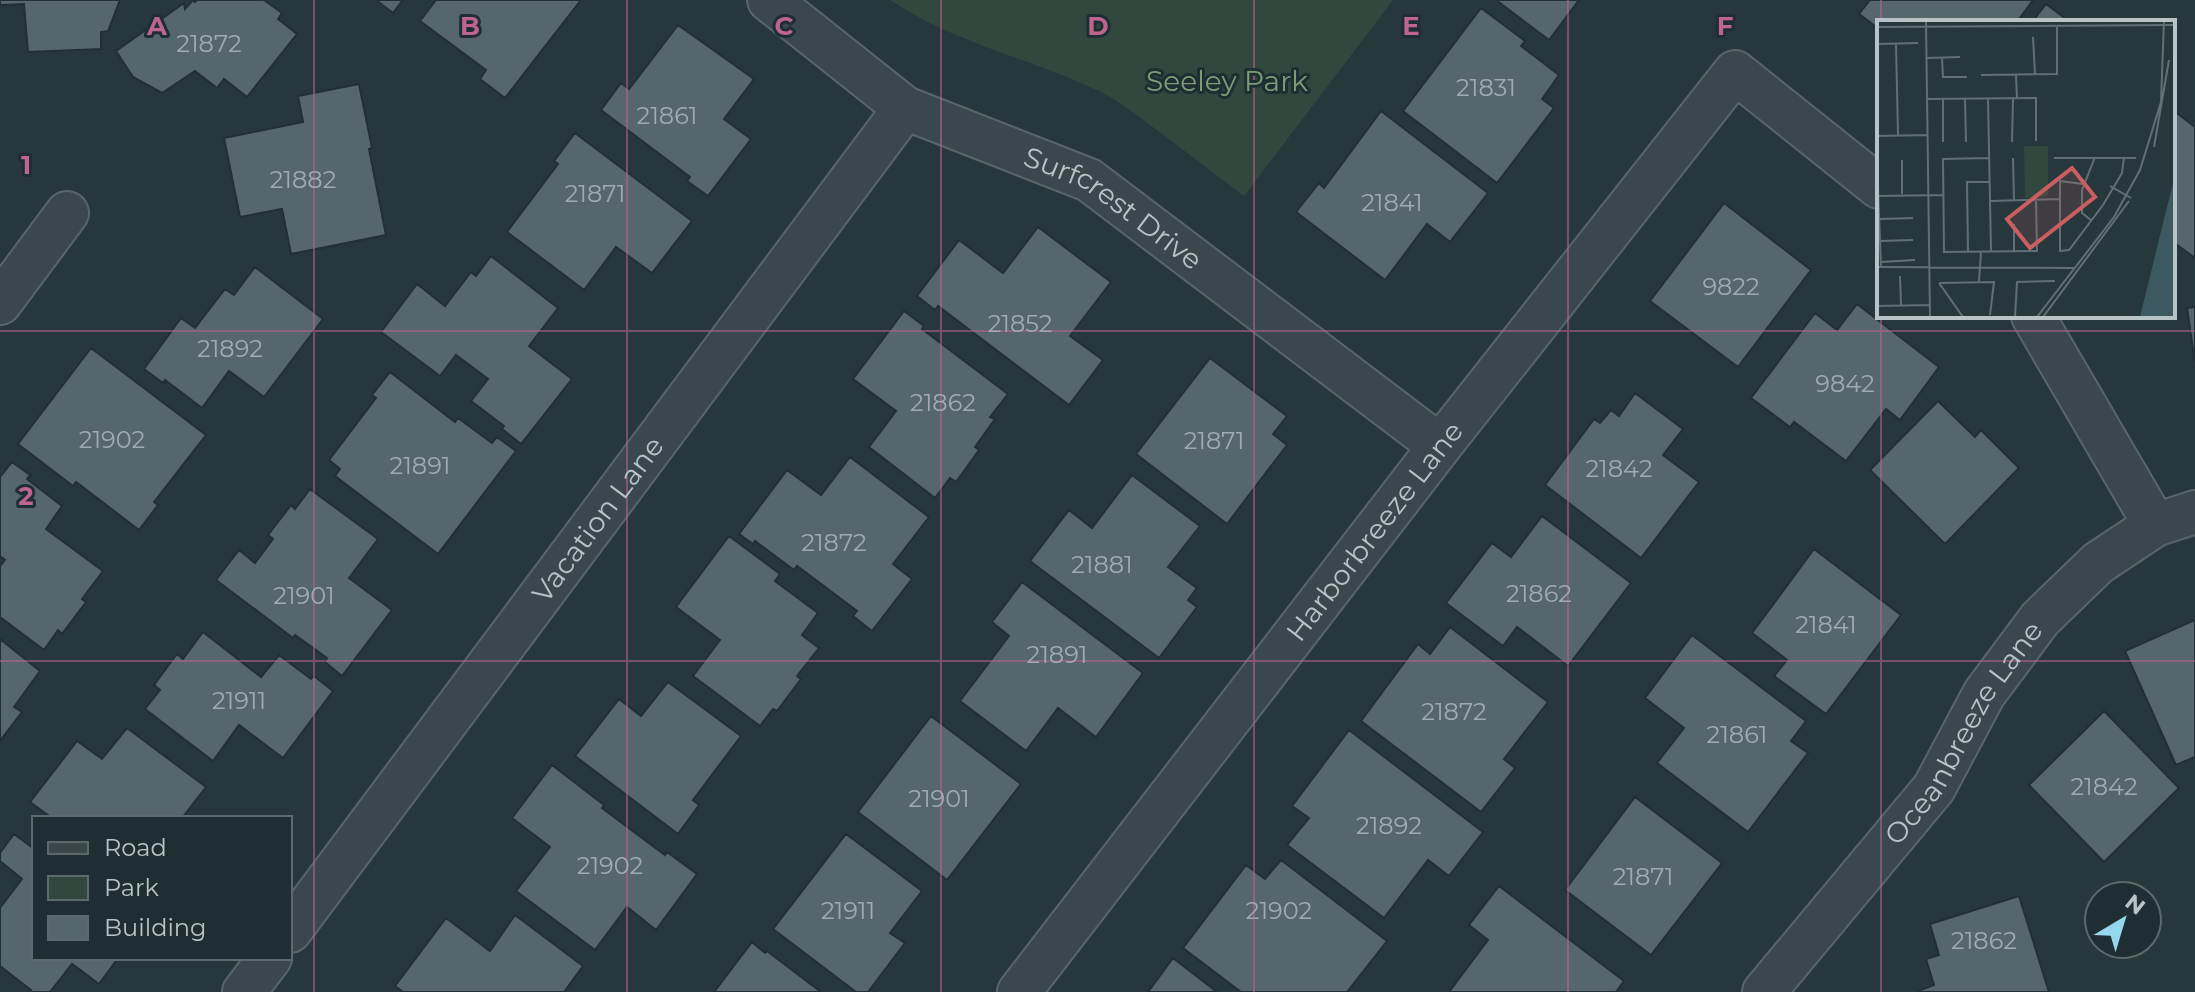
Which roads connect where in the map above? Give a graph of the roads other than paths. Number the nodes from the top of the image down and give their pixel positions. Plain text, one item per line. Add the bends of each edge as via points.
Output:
1 (769, 0) edge
2 (905, 108) junction
3 (1877, 185) edge
4 (67, 213) dead end
5 (0, 303) edge
6 (2034, 318) edge
7 (1440, 446) junction
8 (2195, 512) edge
9 (2155, 525) junction
10 (292, 928) edge
11 (268, 960) edge
12 (244, 992) edge
13 (1019, 992) edge
14 (1764, 992) edge

1 - 2 street, Surfcrest Drive
2 - 7 street, Surfcrest Drive via 1089,180
2 - 10 street, Vacation Lane
3 - 7 street, Harborbreeze Lane via 1735,72
4 - 5 street
6 - 9 street
7 - 13 street, Harborbreeze Lane
8 - 9 street, Oceanbreeze Lane
9 - 14 street, Oceanbreeze Lane via 2098,563 2040,619 1984,694 1934,788
11 - 12 street

